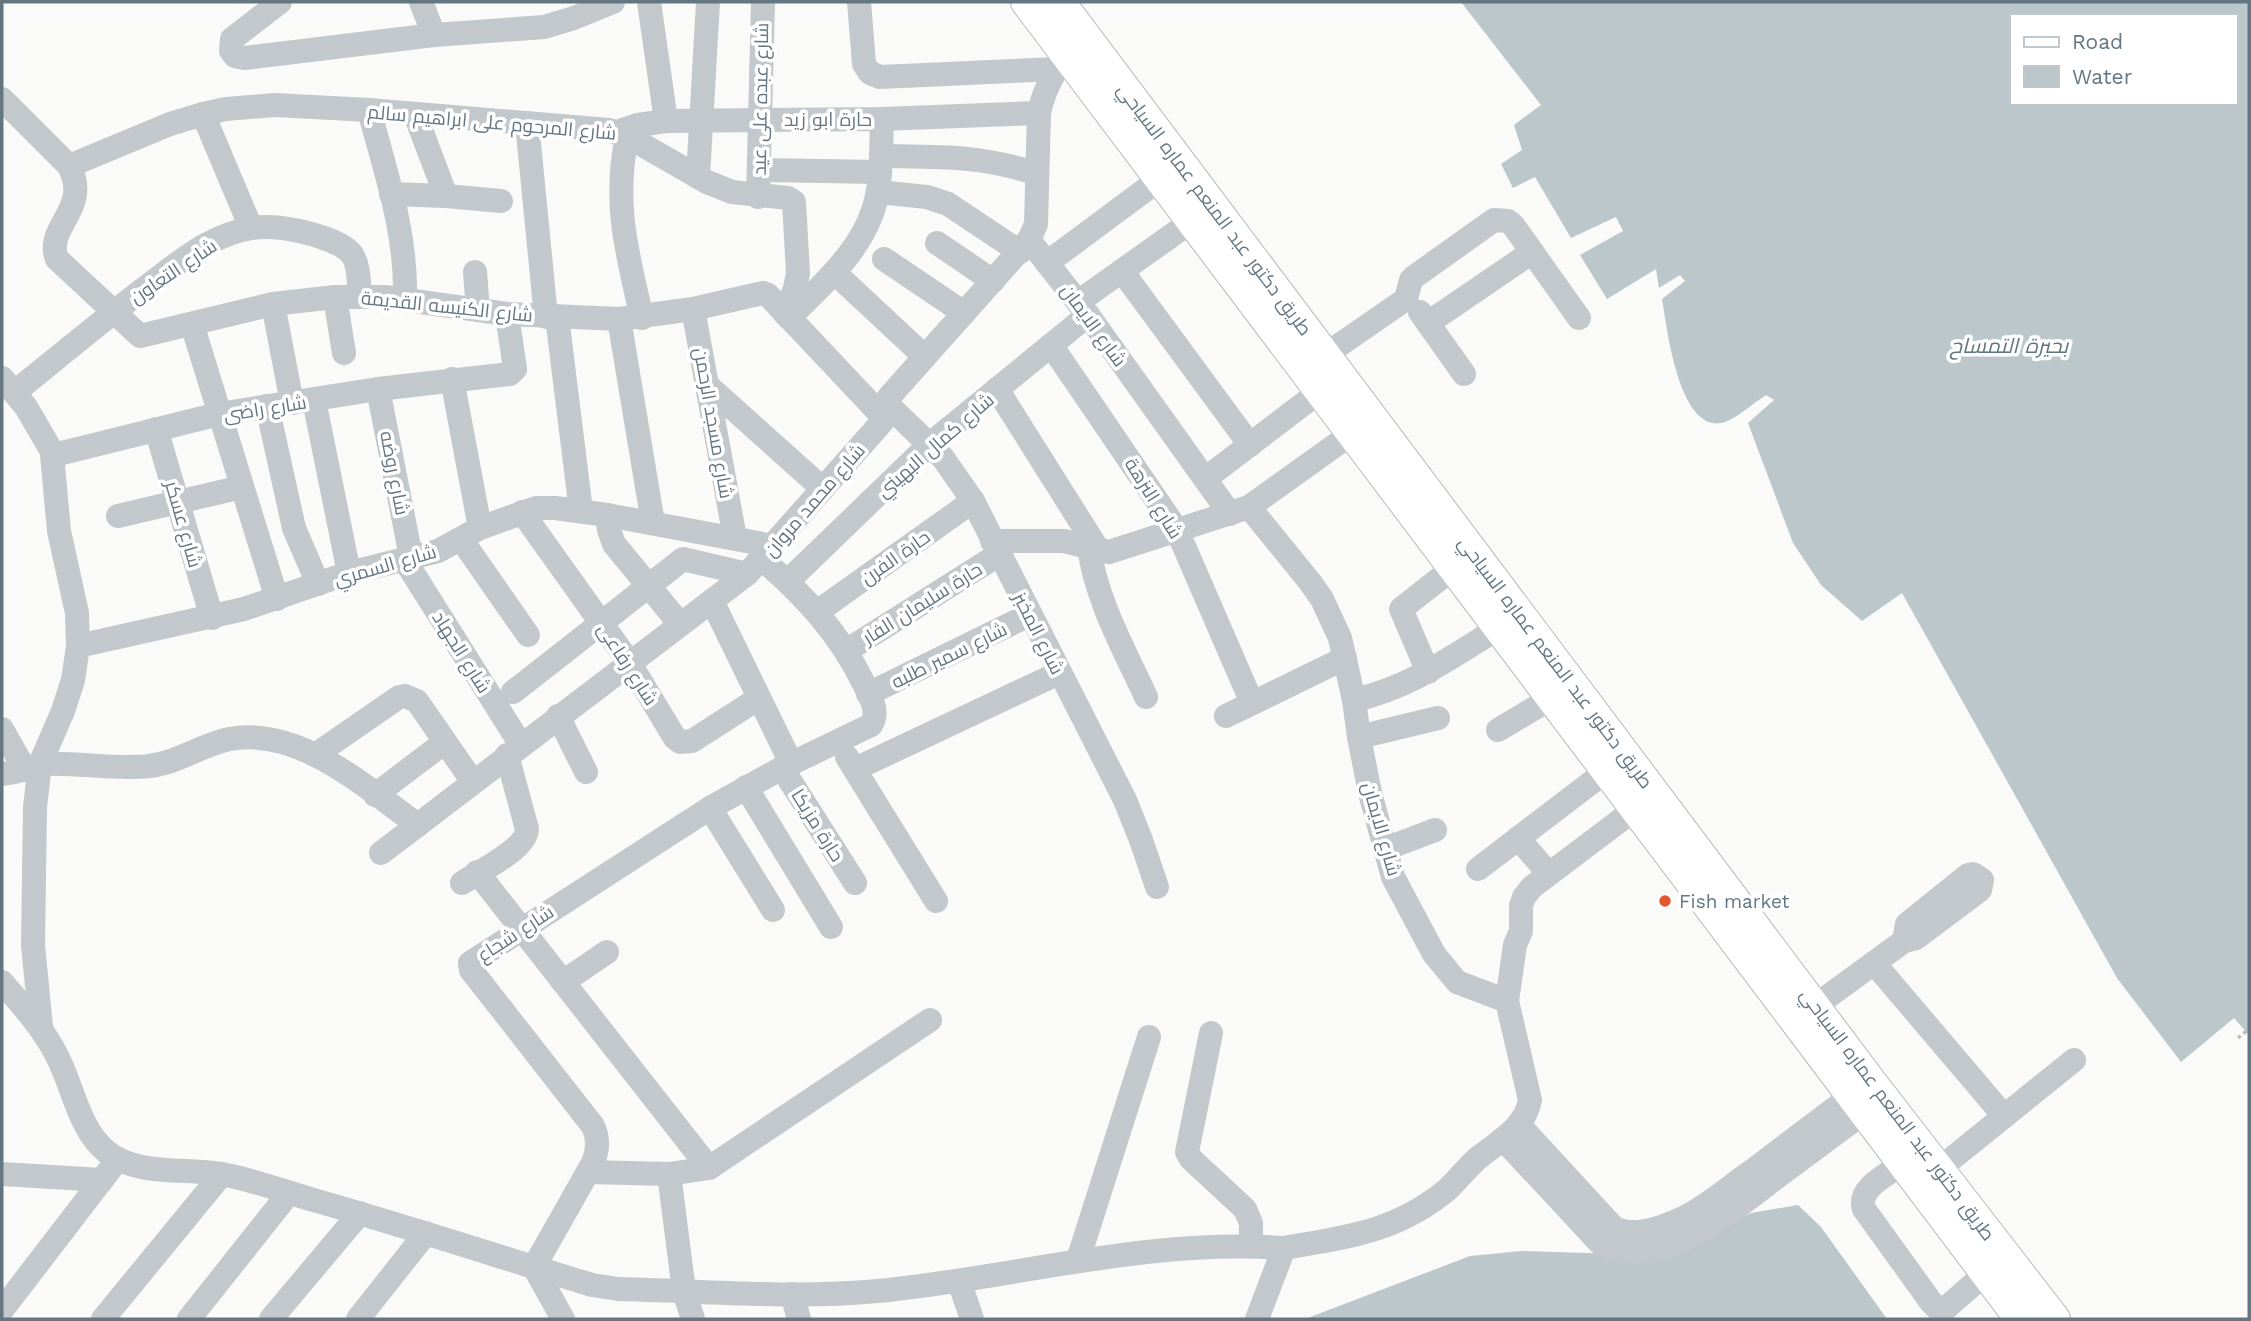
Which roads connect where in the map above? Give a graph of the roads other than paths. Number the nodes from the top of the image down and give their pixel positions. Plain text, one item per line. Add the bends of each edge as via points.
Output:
1 (280, 2) edge
2 (421, 2) edge
3 (613, 2) edge
4 (649, 2) edge
5 (708, 2) edge
6 (762, 2) edge
7 (859, 2) edge
8 (1026, 2) edge
9 (1060, 2) edge
10 (560, 12) edge
11 (435, 35) junction
12 (1069, 54) junction
13 (2, 99) edge
14 (369, 110) junction
15 (1039, 113) junction
16 (202, 114) junction
17 (415, 114) junction
18 (760, 119) junction
19 (882, 119) junction
20 (700, 120) junction
21 (666, 121) junction
22 (527, 123) junction
23 (622, 134) junction
24 (69, 166) junction
25 (759, 170) junction
26 (880, 174) junction
27 (1037, 174) junction
28 (698, 177) junction
29 (1160, 179) junction
30 (391, 194) junction
31 (446, 196) junction
32 (758, 197) junction
33 (501, 201) dead end
34 (1192, 221) junction
35 (251, 228) junction
36 (937, 243) dead end
37 (1025, 246) junction
38 (1532, 251) junction
39 (884, 258) dead end
40 (1047, 263) junction
41 (1122, 271) junction
42 (475, 272) dead end
43 (835, 273) junction
44 (993, 281) junction
45 (1408, 295) junction
46 (360, 296) junction
47 (335, 297) junction
48 (405, 299) junction
49 (273, 304) junction
50 (693, 309) junction
51 (1083, 309) junction
52 (478, 310) junction
53 (114, 312) junction
54 (964, 313) junction
55 (507, 314) junction
56 (787, 316) junction
57 (551, 317) junction
58 (630, 318) junction
59 (1579, 318) dead end
60 (1428, 323) junction
61 (192, 324) junction
62 (1051, 345) junction
63 (344, 353) dead end
64 (1325, 355) junction
65 (925, 357) junction
66 (1464, 374) dead end
67 (452, 379) junction
68 (8, 385) edge
69 (707, 385) junction
70 (378, 389) junction
71 (997, 389) junction
72 (1319, 392) junction
73 (303, 401) junction
74 (267, 407) junction
75 (885, 410) junction
76 (219, 414) junction
77 (156, 429) junction
78 (1351, 433) junction
79 (930, 444) junction
80 (1250, 445) junction
81 (52, 455) junction
82 (1205, 479) junction
83 (242, 487) junction
84 (823, 489) junction
85 (973, 501) junction
86 (178, 503) junction
87 (581, 511) junction
88 (1240, 511) junction
89 (522, 512) junction
90 (607, 515) junction
91 (118, 516) dead end
92 (653, 523) junction
93 (1177, 530) junction
94 (470, 534) junction
95 (735, 538) junction
96 (995, 548) junction
97 (1094, 549) junction
98 (407, 558) junction
99 (761, 559) junction
100 (1452, 569) junction
101 (349, 573) junction
102 (788, 581) junction
103 (318, 584) junction
104 (649, 587) junction
105 (277, 599) junction
106 (712, 601) junction
107 (817, 612) junction
108 (1029, 615) junction
109 (212, 618) junction
110 (602, 624) junction
111 (680, 624) junction
112 (1497, 629) junction
113 (527, 635) dead end
114 (78, 646) junction
115 (846, 651) junction
116 (1346, 658) junction
117 (629, 662) junction
118 (1427, 672) junction
119 (1059, 673) junction
120 (513, 692) dead end
121 (868, 694) junction
122 (1146, 697) dead end
123 (759, 698) junction
124 (1550, 699) junction
125 (1354, 700) junction
126 (1252, 703) junction
127 (558, 716) junction
128 (1226, 716) dead end
129 (1438, 718) dead end
130 (2, 729) edge
131 (1498, 730) dead end
132 (1359, 737) junction
133 (838, 741) junction
134 (445, 742) junction
135 (514, 750) junction
136 (315, 755) junction
137 (786, 765) junction
138 (22, 769) edge
139 (855, 769) junction
140 (586, 772) dead end
141 (1605, 772) junction
142 (473, 782) junction
143 (746, 787) junction
144 (376, 795) junction
145 (710, 808) junction
146 (1634, 810) junction
147 (418, 825) junction
148 (1435, 830) dead end
149 (1518, 838) junction
150 (1385, 849) junction
151 (381, 853) dead end
152 (1478, 869) dead end
153 (1549, 874) junction
154 (855, 883) dead end
155 (1157, 887) dead end
156 (936, 901) dead end
157 (774, 910) dead end
158 (831, 927) dead end
159 (521, 928) junction
160 (1904, 941) dead end
161 (607, 951) dead end
162 (1874, 962) junction
163 (2, 982) edge
164 (563, 982) junction
165 (1507, 1000) junction
166 (1815, 1006) junction
167 (930, 1020) dead end
168 (41, 1027) junction
169 (1211, 1033) dead end
170 (1149, 1037) dead end
171 (2074, 1060) dead end
172 (1857, 1105) junction
173 (2004, 1116) junction
174 (1511, 1132) junction
175 (118, 1159) junction
176 (1902, 1164) junction
177 (709, 1168) junction
178 (1939, 1170) junction
179 (588, 1172) junction
180 (2, 1174) edge
181 (222, 1174) junction
182 (669, 1174) junction
183 (102, 1180) junction
184 (289, 1193) junction
185 (360, 1213) junction
186 (426, 1233) junction
187 (1251, 1246) junction
188 (1284, 1248) junction
189 (1078, 1260) junction
190 (534, 1267) junction
191 (1985, 1274) junction
192 (959, 1281) junction
193 (684, 1291) junction
194 (792, 1294) junction
195 (2, 1310) edge
196 (103, 1319) edge
197 (189, 1319) edge
198 (271, 1319) edge
199 (358, 1319) edge
200 (563, 1319) edge
201 (693, 1319) edge
202 (799, 1319) edge
203 (972, 1319) edge
204 (1257, 1319) edge
205 (2020, 1319) edge
206 (2055, 1319) edge

1 - 11 street via 232,38 235,56
2 - 11 street
3 - 10 street
4 - 21 street
5 - 20 street
6 - 18 street, شارع عبده على عيد
7 - 12 street via 864,64 880,77
8 - 12 main road, طريق دكتور عبد المنعم عماره السياحي
9 - 12 main road, طريق دكتور عبد المنعم عماره السياحي
10 - 11 street via 544,27
12 - 15 street via 1042,97
12 - 29 main road, طريق دكتور عبد المنعم عماره السياحي
12 - 64 main road, طريق دكتور عبد المنعم عماره السياحي
13 - 24 street
14 - 16 street, شارع المرحوم على ابراهيم سالم via 275,106
14 - 17 street, شارع المرحوم على ابراهيم سالم
14 - 30 street
15 - 19 street, حارة ابو زيد
15 - 27 street
16 - 24 street, شارع المرحوم على ابراهيم سالم
16 - 35 street
17 - 22 street, شارع المرحوم على ابراهيم سالم
17 - 31 street
18 - 19 street, حارة ابو زيد
18 - 20 street, حارة ابو زيد
18 - 25 street, شارع عبده على عيد
19 - 26 street
20 - 21 street, حارة ابو زيد
20 - 28 street
21 - 23 street, حارة ابو زيد via 638,125
22 - 23 street, شارع المرحوم على ابراهيم سالم
22 - 57 street
23 - 28 street, شارع المرحوم على ابراهيم سالم
23 - 58 street via 621,221
24 - 53 street, شارع الكنيسه القديمة via 76,182 75,200 54,253 60,264
25 - 26 street
25 - 32 street, شارع عبده على عيد
26 - 27 street via 973,158
26 - 37 street, شارع الايمان
26 - 43 street via 865,227
27 - 37 street via 1036,224
28 - 32 street, شارع المرحوم على ابراهيم سالم
29 - 34 main road, طريق دكتور عبد المنعم عماره السياحي
29 - 40 street
30 - 31 street
30 - 48 street via 404,255
31 - 33 street
32 - 56 street, شارع المرحوم على ابراهيم سالم via 788,198 796,205 799,273
34 - 41 street, شارع كمال البهيني
34 - 72 main road, طريق دكتور عبد المنعم عماره السياحي
35 - 46 street, شارع التعاون via 301,231 348,250 357,260
35 - 53 street, شارع التعاون via 193,252
36 - 44 street
37 - 40 street, شارع الايمان
37 - 44 street, شارع محمد مروان
38 - 45 street via 1513,225 1494,220 1414,277
38 - 59 street
38 - 60 street
39 - 54 street
40 - 51 street, شارع الايمان
41 - 51 street, شارع كمال البهيني
41 - 80 street
42 - 52 street
43 - 56 street
43 - 65 street
44 - 54 street, شارع محمد مروان
45 - 60 street
45 - 64 street
46 - 47 street, شارع الكنيسه القديمة
46 - 48 street, شارع الكنيسه القديمة
47 - 49 street, شارع الكنيسه القديمة
47 - 63 street
48 - 52 street, شارع الكنيسه القديمة
49 - 61 street, شارع الكنيسه القديمة
49 - 73 street
50 - 56 street, شارع الكنيسه القديمة via 763,293
50 - 58 street, شارع الكنيسه القديمة
50 - 69 street, شارع مسجد الرحمن
51 - 62 street, شارع كمال البهيني
51 - 82 street, شارع الايمان
52 - 55 street, شارع الكنيسه القديمة
53 - 61 street, شارع الكنيسه القديمة via 140,337
53 - 68 street, شارع التعاون
54 - 65 street, شارع محمد مروان
55 - 57 street, شارع الكنيسه القديمة
55 - 67 street, شارع راضى via 514,371
56 - 75 street, شارع الكنيسه القديمة
57 - 58 street, شارع الكنيسه القديمة
57 - 87 street
58 - 92 street
60 - 66 street
61 - 76 street
62 - 71 street, شارع كمال البهيني
62 - 93 street, شارع النزهة
64 - 166 main road, طريق دكتور عبد المنعم عماره السياحي
65 - 75 street, شارع محمد مروان
67 - 70 street, شارع راضى
67 - 94 street
68 - 81 street
69 - 84 street
69 - 95 street, شارع مسجد الرحمن
70 - 73 street, شارع راضى
70 - 98 street, شارع روضه
71 - 79 street, شارع كمال البهيني
71 - 97 street
72 - 78 main road, طريق دكتور عبد المنعم عماره السياحي
72 - 80 street
73 - 74 street, شارع راضى
73 - 101 street
74 - 76 street, شارع راضى
74 - 103 street via 295,528
75 - 79 street, شارع المخبز
75 - 84 street, شارع محمد مروان
76 - 77 street, شارع راضى
76 - 83 street
77 - 81 street, شارع راضى
77 - 86 street, شارع عسكر
78 - 88 street
78 - 100 main road, طريق دكتور عبد المنعم عماره السياحي
79 - 85 street, شارع المخبز
79 - 102 street, شارع كمال البهيني
80 - 82 street
81 - 114 street
82 - 88 street, شارع الايمان
83 - 86 street
83 - 105 street
84 - 99 street, شارع محمد مروان
85 - 96 street, شارع المخبز
85 - 107 street, حارة الفرن
86 - 91 street
86 - 109 street, شارع عسكر
87 - 89 street, شارع السمري via 545,508
87 - 90 street, شارع السمري
88 - 93 street
88 - 116 street, شارع الايمان via 1311,582
89 - 94 street, شارع السمري
89 - 110 street, شارع رفاعى
90 - 92 street, شارع السمري
90 - 104 street via 614,544
92 - 95 street, شارع السمري
93 - 97 street via 1109,552
93 - 126 street, شارع النزهة
94 - 98 street, شارع السمري via 438,551
94 - 113 street
95 - 99 street, شارع السمري
96 - 97 street via 1064,541
96 - 108 street, شارع المخبز
96 - 115 street, حارة سليمان الفار
97 - 122 street via 1095,583
98 - 101 street, شارع السمري
98 - 135 street, شارع الجهاد
99 - 102 street
99 - 104 street via 683,559
99 - 106 street, شارع محمد مروان
100 - 112 main road, طريق دكتور عبد المنعم عماره السياحي
100 - 118 street via 1401,609
101 - 103 street, شارع السمري
102 - 107 street
103 - 105 street, شارع السمري
104 - 110 street
104 - 111 street
105 - 109 street, شارع السمري
106 - 111 street, شارع محمد مروان
106 - 123 street, حارة مزيكا
107 - 115 street
108 - 119 street, شارع المخبز
108 - 121 street, شارع سمير طلبه
109 - 114 street, شارع السمري
110 - 117 street, شارع رفاعى
110 - 120 street
111 - 117 street, شارع محمد مروان
112 - 118 street
112 - 124 main road, طريق دكتور عبد المنعم عماره السياحي
114 - 138 street via 63,711
115 - 121 street
116 - 125 street, شارع الايمان
116 - 126 street
117 - 123 street, شارع رفاعى via 680,742 692,741
117 - 127 street, شارع محمد مروان
118 - 125 street via 1404,685
119 - 139 street
119 - 155 street, شارع المخبز via 1129,810
121 - 133 street, شارع شجاع via 875,714 871,725
123 - 137 street, حارة مزيكا
124 - 131 street
124 - 141 main road, طريق دكتور عبد المنعم عماره السياحي
125 - 132 street, شارع الايمان
126 - 128 street
127 - 135 street, شارع محمد مروان
127 - 140 street
129 - 132 street
130 - 138 street
132 - 150 street, شارع الايمان
133 - 137 street, شارع شجاع
133 - 139 street
134 - 136 street via 417,701 405,696
134 - 142 street
134 - 144 street
135 - 142 street, شارع محمد مروان
135 - 159 street, شارع الجهاد via 526,835 519,846 470,878
136 - 138 street via 263,738 244,737 153,766
136 - 144 street
137 - 143 street, شارع شجاع
137 - 154 street, حارة مزيكا
138 - 168 street via 34,807 33,945
139 - 156 street
141 - 146 main road, طريق دكتور عبد المنعم عماره السياحي
141 - 149 street
142 - 147 street, شارع محمد مروان
143 - 145 street, شارع شجاع
143 - 158 street
144 - 147 street
145 - 157 street
145 - 159 street, شارع شجاع
146 - 153 street
146 - 172 main road, طريق دكتور عبد المنعم عماره السياحي
147 - 151 street, شارع محمد مروان
148 - 150 street
149 - 152 street
149 - 153 street
150 - 165 street, شارع الايمان via 1393,877 1441,963 1457,982
153 - 165 street via 1532,887 1521,906 1521,931
159 - 164 street
159 - 179 street, شارع شجاع via 471,960 469,967 593,1126 596,1154
160 - 162 street
161 - 164 street
162 - 166 street
162 - 173 street
163 - 168 street
164 - 177 street
165 - 174 street via 1529,1090 1528,1109
166 - 178 main road, طريق دكتور عبد المنعم عماره السياحي
167 - 177 street
168 - 175 street via 69,1078 89,1130
169 - 187 street via 1187,1152 1245,1209 1251,1223
170 - 189 street
171 - 173 street
172 - 174 street via 1687,1216 1619,1251 1600,1243
172 - 176 main road, طريق دكتور عبد المنعم عماره السياحي
173 - 178 street
174 - 188 street via 1447,1189 1407,1217 1365,1234
175 - 181 street via 142,1167
175 - 183 street
176 - 191 main road, طريق دكتور عبد المنعم عماره السياحي
176 - 191 street via 1863,1193 1861,1201 1931,1302 1946,1308
177 - 182 street
178 - 206 main road, طريق دكتور عبد المنعم عماره السياحي
179 - 182 street
179 - 190 street, شارع شجاع
180 - 183 street
181 - 184 street
181 - 196 street
182 - 193 street
183 - 195 street
184 - 185 street
184 - 197 street
185 - 186 street
185 - 198 street
186 - 190 street
186 - 199 street
187 - 188 street
187 - 189 street
188 - 204 street
189 - 192 street
190 - 193 street via 592,1285
190 - 200 street
191 - 205 main road, طريق دكتور عبد المنعم عماره السياحي
192 - 194 street via 876,1291
192 - 203 street
193 - 194 street
193 - 201 street
194 - 202 street

